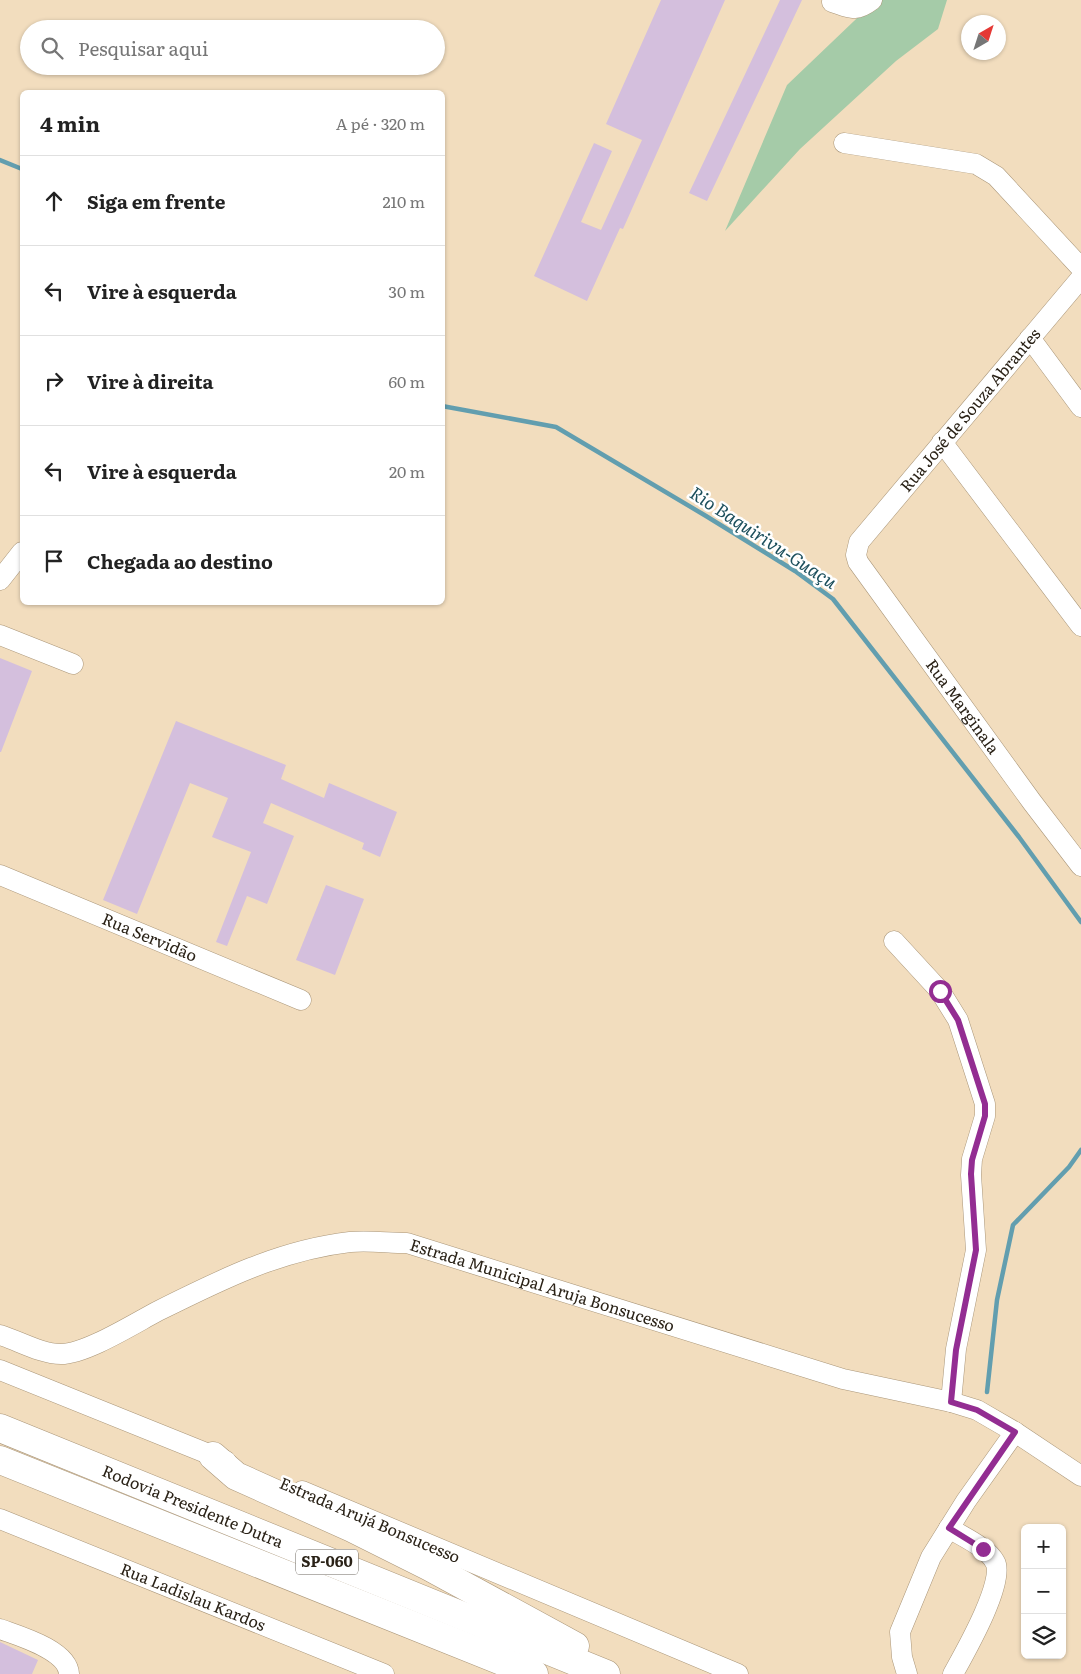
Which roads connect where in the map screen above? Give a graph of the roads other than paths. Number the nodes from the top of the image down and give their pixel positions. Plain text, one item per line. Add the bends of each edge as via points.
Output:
1 (872, 0) edge
2 (832, 2) dead end
3 (844, 144) dead end
4 (1081, 268) edge
5 (1081, 278) edge
6 (1030, 338) junction
7 (1081, 407) edge
8 (942, 442) junction
9 (860, 542) joint
10 (20, 555) edge
11 (0, 580) edge
12 (1081, 626) edge
13 (0, 634) edge
14 (73, 664) dead end
15 (1081, 866) edge
16 (0, 876) edge
17 (894, 941) dead end
18 (301, 1000) dead end
19 (0, 1335) edge
20 (0, 1370) edge
21 (951, 1402) junction
22 (0, 1428) edge
23 (1015, 1432) junction
24 (213, 1456) junction
25 (0, 1460) edge
26 (1081, 1476) edge
27 (0, 1519) edge
28 (949, 1528) junction
29 (0, 1628) edge
30 (530, 1673) edge
31 (69, 1674) edge
32 (384, 1674) edge
33 (606, 1674) edge
34 (618, 1674) edge
35 (738, 1674) edge
36 (906, 1674) edge
37 (953, 1674) edge

1 - 2 street via 862,8 852,9
3 - 4 street via 976,164 996,176
5 - 6 street, Rua José de Souza Abrantes
6 - 7 street
6 - 8 street, Rua José de Souza Abrantes
8 - 9 street, Rua José de Souza Abrantes
8 - 12 street
9 - 15 street, Rua Marginala via 856,550 858,562
10 - 11 street
13 - 14 street
16 - 18 street, Rua Servidão
17 - 21 street via 940,991 958,1020 985,1104 971,1174 976,1250 956,1350
19 - 21 street, Estrada Municipal Aruja Bonsucesso via 62,1354 91,1345 271,1259 352,1241 407,1243 843,1379
20 - 24 street, Estrada Arujá Bonsucesso
21 - 23 street, Estrada Municipal Aruja Bonsucesso via 977,1410
22 - 33 highway, Rodovia Presidente Dutra / SP-060
23 - 26 street, Estrada Municipal Aruja Bonsucesso
23 - 28 street
24 - 34 highway via 236,1476 428,1566 527,1619
24 - 35 street, Estrada Arujá Bonsucesso
25 - 30 highway, Rodovia Presidente Dutra / SP-060
27 - 32 street, Rua Ladislau Kardos
28 - 36 street via 931,1556 900,1632
28 - 37 street via 992,1557 998,1570 991,1597
29 - 31 street via 49,1649 62,1659

